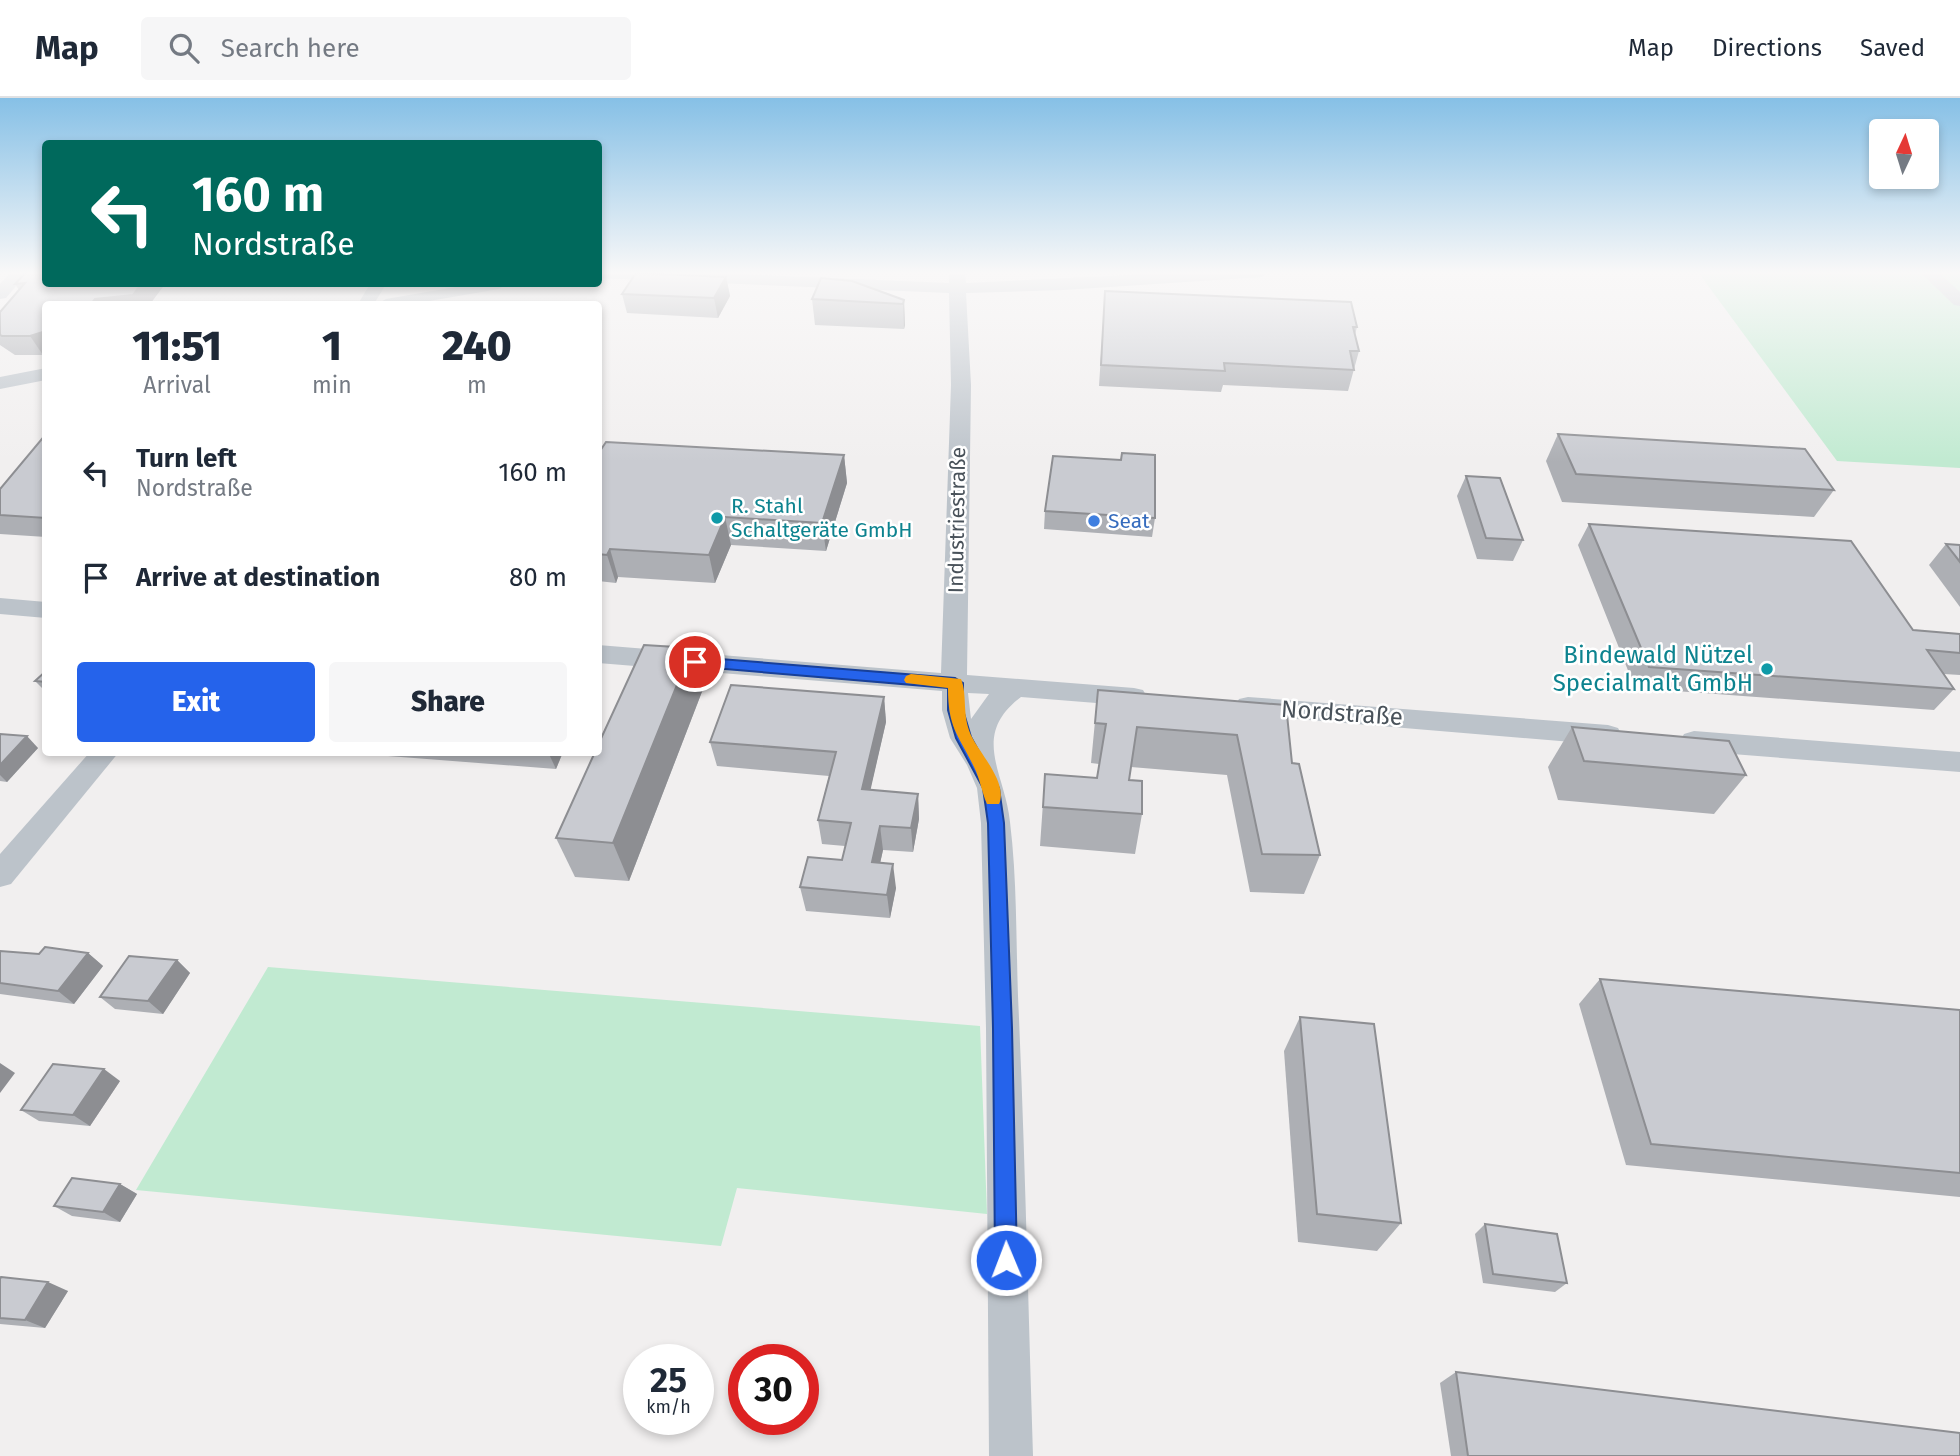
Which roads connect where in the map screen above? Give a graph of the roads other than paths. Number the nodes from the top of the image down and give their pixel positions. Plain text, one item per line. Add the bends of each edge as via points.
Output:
1 (959, 335) edge
2 (42, 375) edge
3 (0, 383) edge
4 (0, 606) edge
5 (42, 610) edge
6 (602, 654) edge
7 (955, 683) junction
8 (1015, 688) junction
9 (1153, 698) edge
10 (1222, 704) edge
11 (1636, 737) edge
12 (1663, 739) edge
13 (103, 756) edge
14 (980, 762) junction
15 (1960, 762) edge
16 (0, 875) edge
17 (1010, 1456) edge

1 - 7 street, Industriestraße
2 - 3 street
4 - 5 street
6 - 7 street
7 - 8 street
7 - 14 street, Industriestraße via 964,738
8 - 9 street
8 - 14 street, Industriestraße via 992,704 981,727
10 - 11 street, Nordstraße
12 - 15 street
13 - 16 street
14 - 17 street, Industriestraße via 991,788 996,823

